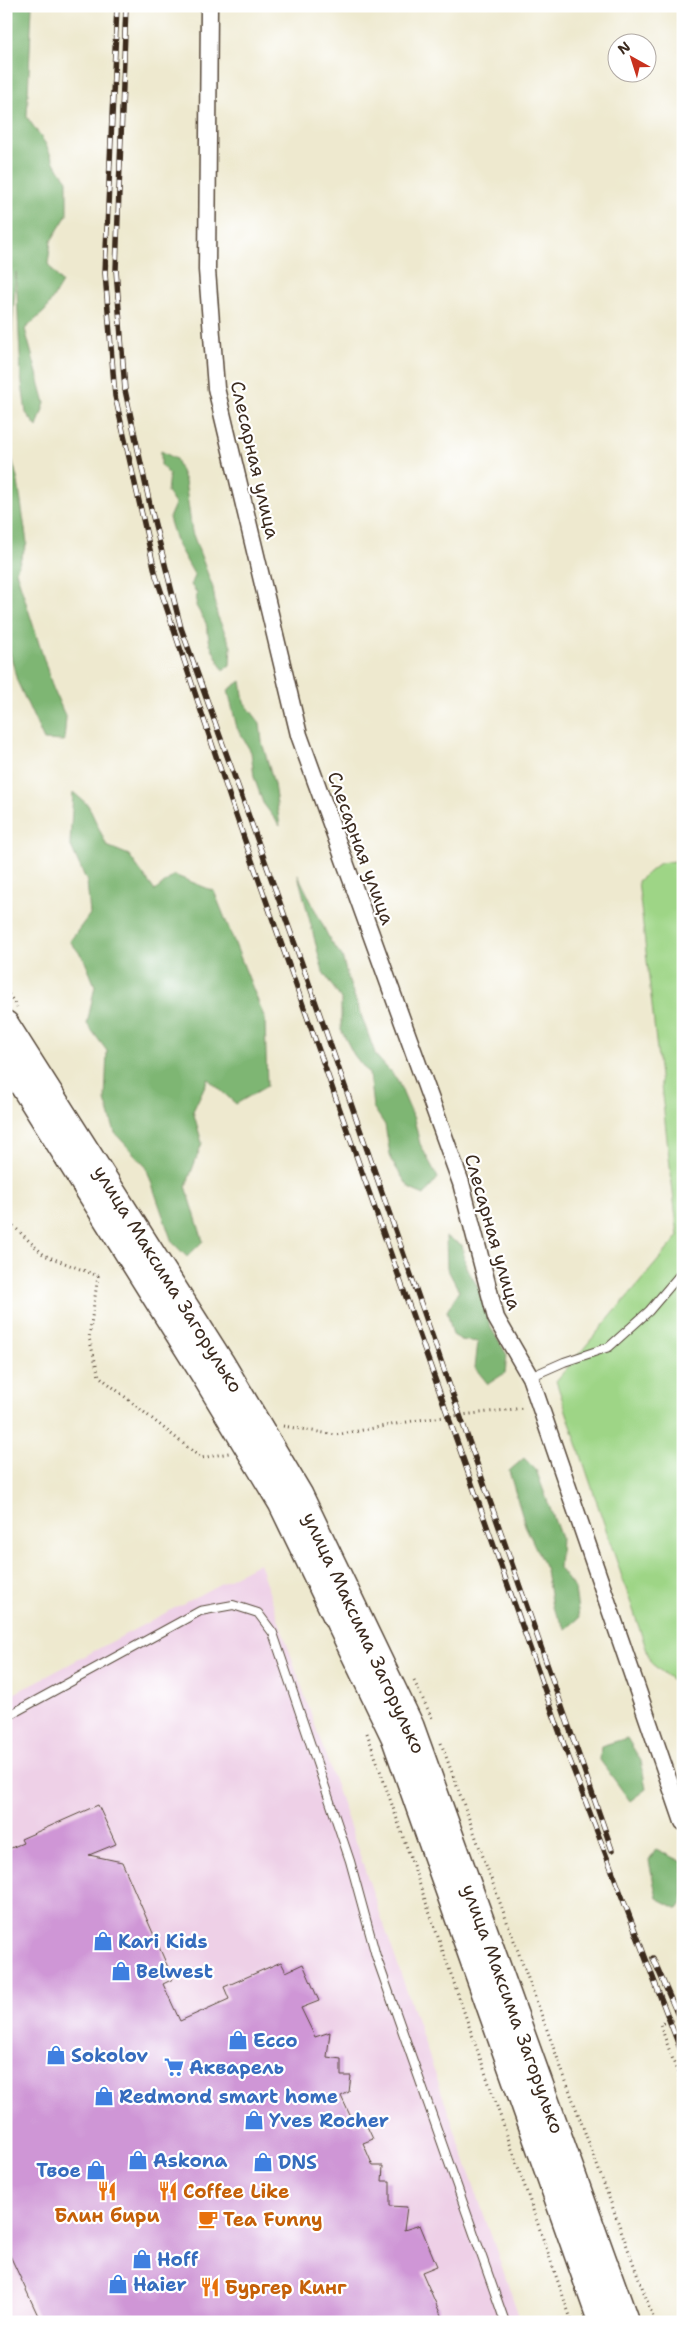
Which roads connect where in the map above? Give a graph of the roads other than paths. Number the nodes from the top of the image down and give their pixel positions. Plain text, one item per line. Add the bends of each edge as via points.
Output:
1 (209, 6) edge
2 (6, 1024) edge
3 (6, 1059) edge
4 (683, 1271) edge
5 (530, 1377) junction
6 (6, 1717) edge
7 (683, 1822) edge
8 (505, 2322) edge
9 (601, 2322) edge
10 (626, 2322) edge

1 - 5 street, Слесарная улица via 207,270 218,397 299,735 461,1184 496,1318
2 - 10 main road, улица Максима Загорулько via 221,1362 300,1495 411,1726
3 - 9 main road, улица Максима Загорулько via 281,1503 394,1737
4 - 5 lane via 649,1311 609,1347
5 - 7 street, Слесарная улица
6 - 8 lane via 200,1611 233,1605 258,1613 273,1632 350,1861 376,1956

